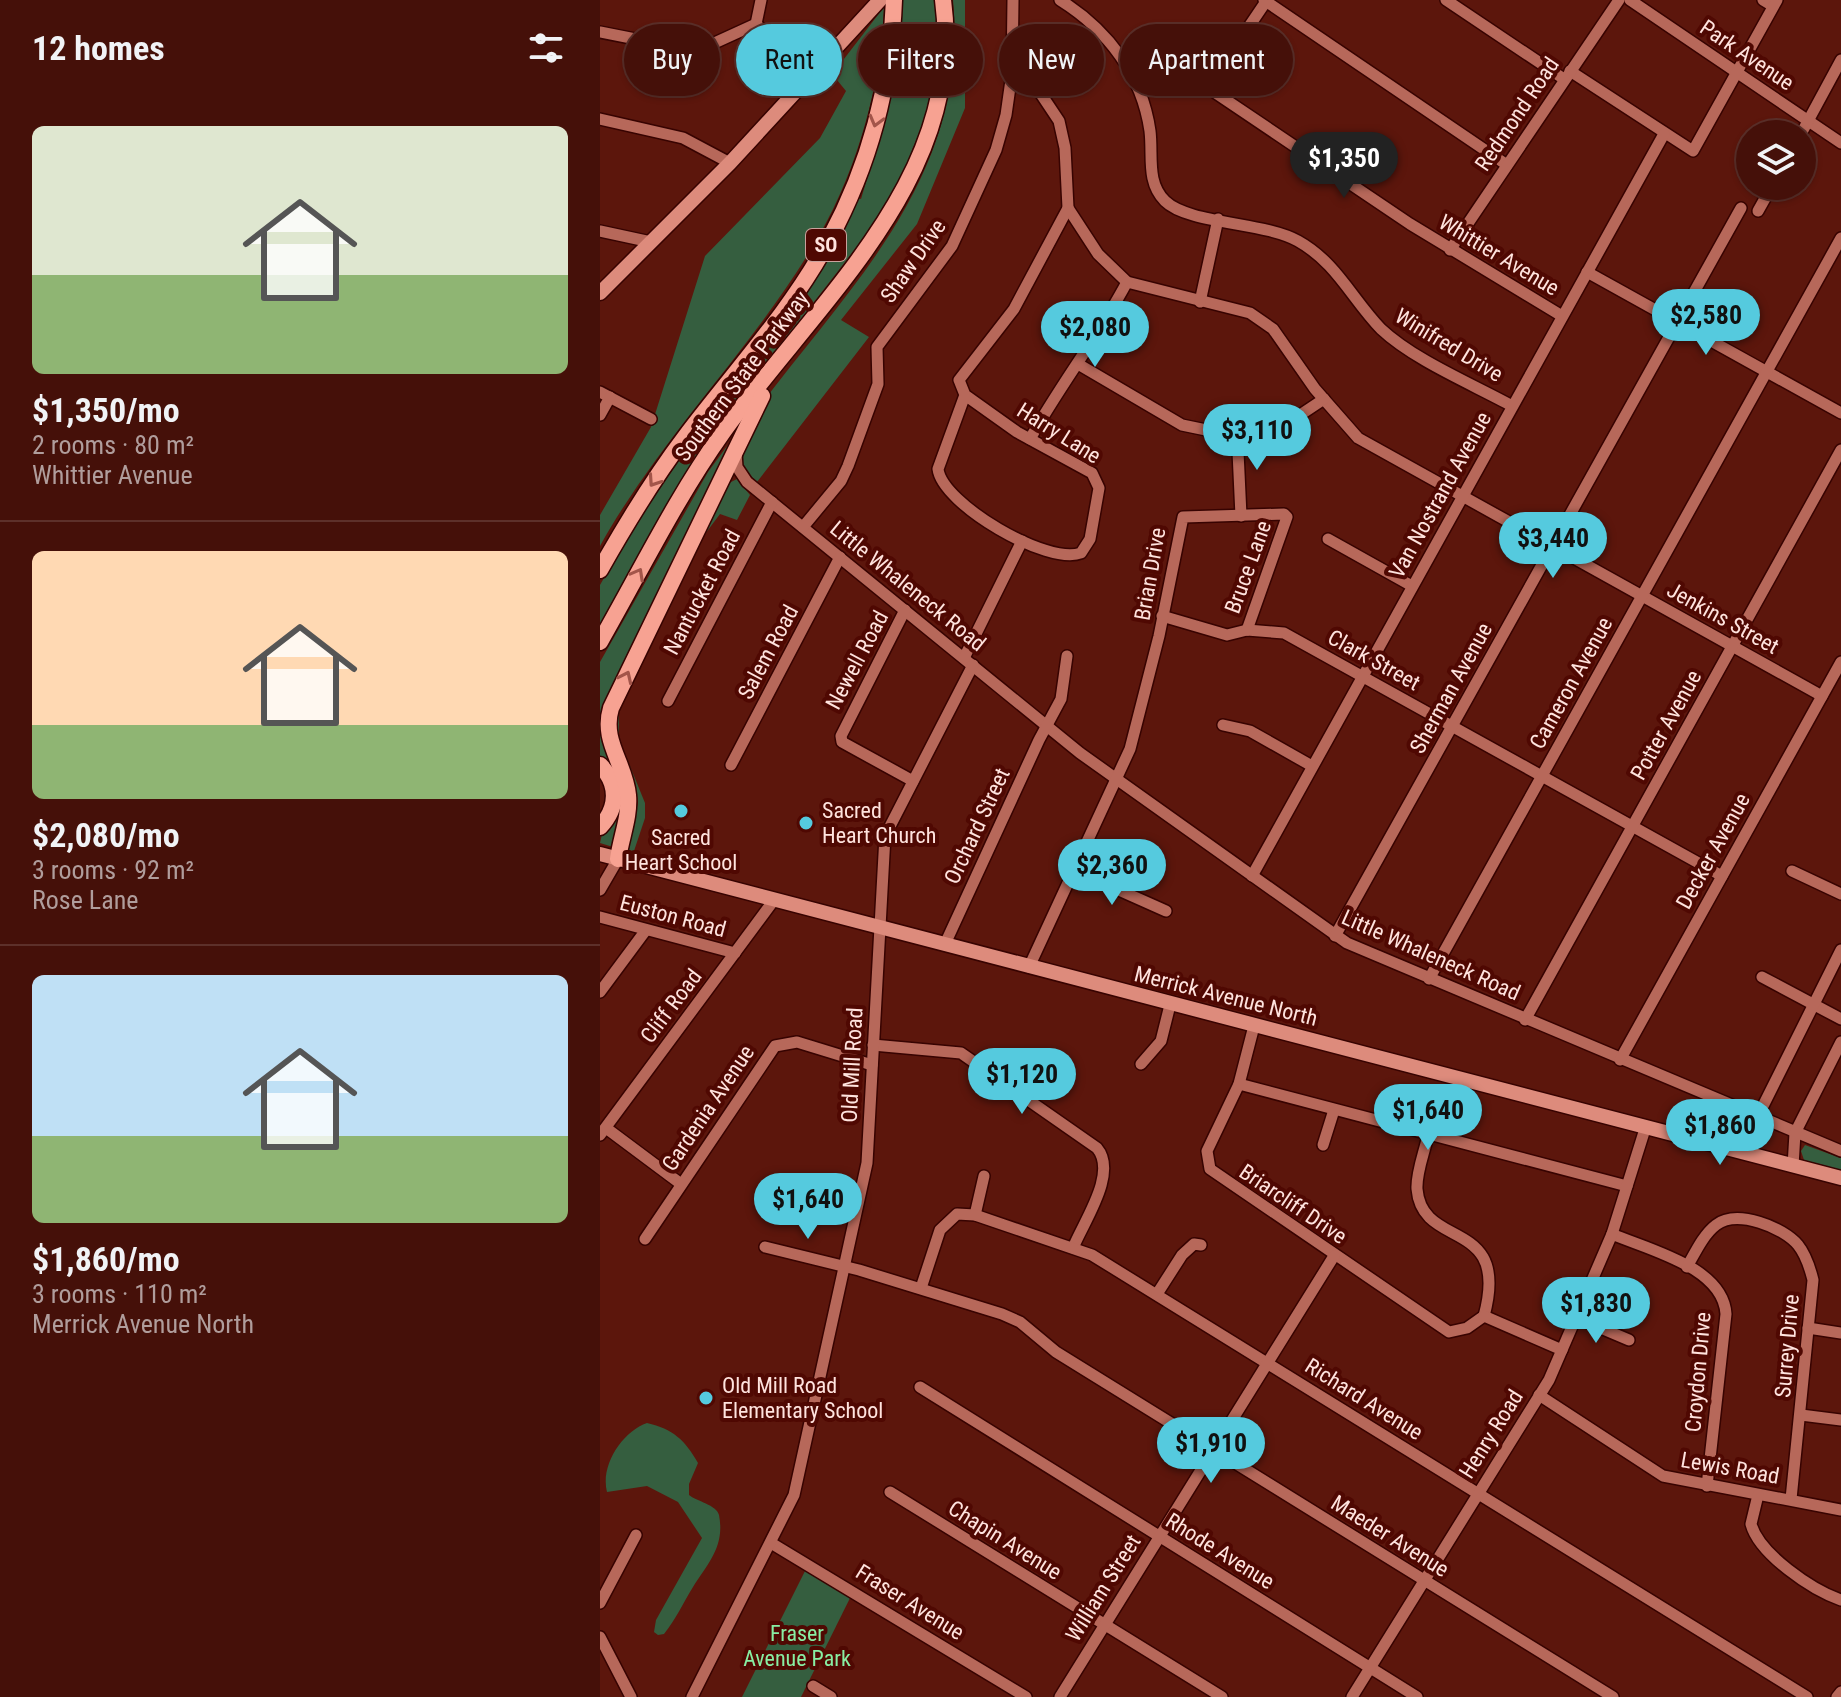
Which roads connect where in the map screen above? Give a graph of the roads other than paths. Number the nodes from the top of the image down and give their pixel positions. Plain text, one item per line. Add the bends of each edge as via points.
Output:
1 (761, 0) edge
2 (880, 0) edge
3 (943, 0) edge
4 (1013, 0) edge
5 (1060, 0) edge
6 (1446, 0) edge
7 (1619, 0) edge
8 (1630, 0) edge
9 (1265, 1) edge
10 (1771, 2) edge
11 (893, 8) edge
12 (756, 24) edge
13 (1013, 24) edge
14 (1250, 24) edge
15 (600, 32) edge
16 (736, 33) edge
17 (842, 42) edge
18 (1120, 58) edge
19 (1841, 60) edge
20 (1737, 72) junction
21 (1567, 75) junction
22 (793, 96) edge
23 (1008, 96) edge
24 (1042, 96) edge
25 (1140, 96) edge
26 (1221, 96) edge
27 (600, 119) edge
28 (1808, 120) joint
29 (1816, 126) edge
30 (1664, 134) junction
31 (1841, 143) edge
32 (730, 163) junction
33 (1507, 165) junction
34 (1764, 200) edge
35 (1068, 208) junction
36 (1741, 208) dead end
37 (1758, 211) dead end
38 (1218, 219) junction
39 (600, 231) edge
40 (1841, 238) edge
41 (651, 242) junction
42 (1450, 250) junction
43 (1587, 272) junction
44 (1127, 282) junction
45 (602, 288) edge
46 (834, 289) junction
47 (1200, 302) junction
48 (1562, 316) junction
49 (1677, 321) junction
50 (1078, 364) junction
51 (1767, 371) junction
52 (605, 395) edge
53 (965, 395) junction
54 (1324, 399) junction
55 (1512, 406) junction
56 (1841, 413) edge
57 (600, 415) edge
58 (651, 419) dead end
59 (1237, 430) junction
60 (742, 432) junction
61 (1030, 439) junction
62 (1841, 450) edge
63 (747, 482) junction
64 (1462, 496) junction
65 (772, 502) junction
66 (707, 505) junction
67 (1241, 516) junction
68 (626, 524) junction
69 (803, 527) junction
70 (1328, 539) dead end
71 (1022, 541) junction
72 (1552, 546) junction
73 (600, 556) edge
74 (840, 557) junction
75 (600, 570) edge
76 (1412, 586) junction
77 (1642, 596) junction
78 (905, 610) junction
79 (1162, 616) junction
80 (1247, 630) junction
81 (600, 642) edge
82 (1732, 646) junction
83 (1067, 656) dead end
84 (969, 661) junction
85 (1841, 662) edge
86 (1363, 676) junction
87 (1822, 696) junction
88 (668, 701) dead end
89 (1223, 725) dead end
90 (1047, 726) junction
91 (1452, 726) junction
92 (600, 765) edge
93 (731, 765) dead end
94 (1312, 766) junction
95 (1542, 776) junction
96 (1116, 778) junction
97 (913, 781) junction
98 (1632, 826) junction
99 (600, 827) edge
100 (600, 854) edge
101 (618, 859) junction
102 (1074, 870) junction
103 (1792, 871) dead end
104 (1252, 876) junction
105 (1722, 876) junction
106 (600, 890) edge
107 (1841, 894) edge
108 (774, 900) junction
109 (1166, 911) dead end
110 (600, 917) edge
111 (879, 927) junction
112 (646, 930) junction
113 (1335, 936) junction
114 (945, 944) junction
115 (1841, 950) edge
116 (735, 953) junction
117 (1029, 967) junction
118 (1762, 977) dead end
119 (1429, 979) junction
120 (600, 992) edge
121 (1170, 1005) junction
122 (1814, 1005) junction
123 (1841, 1019) edge
124 (1525, 1020) junction
125 (1254, 1026) junction
126 (1841, 1042) edge
127 (873, 1045) junction
128 (1620, 1060) junction
129 (1141, 1064) dead end
130 (872, 1065) junction
131 (1239, 1084) junction
132 (1334, 1110) junction
133 (1757, 1118) junction
134 (1645, 1129) junction
135 (603, 1132) edge
136 (1795, 1133) junction
137 (1428, 1135) junction
138 (1323, 1145) dead end
139 (1841, 1151) edge
140 (1793, 1166) junction
141 (984, 1176) dead end
142 (1841, 1178) edge
143 (681, 1184) junction
144 (1627, 1186) junction
145 (975, 1215) junction
146 (1612, 1234) junction
147 (645, 1239) dead end
148 (1201, 1245) dead end
149 (765, 1247) dead end
150 (1073, 1248) junction
151 (1334, 1256) junction
152 (845, 1267) junction
153 (1687, 1267) junction
154 (921, 1288) junction
155 (1157, 1294) junction
156 (1484, 1316) junction
157 (1577, 1318) junction
158 (1808, 1328) junction
159 (1841, 1333) edge
160 (1629, 1340) dead end
161 (1562, 1350) junction
162 (1267, 1362) junction
163 (920, 1387) dead end
164 (1539, 1395) junction
165 (1801, 1415) junction
166 (1841, 1420) edge
167 (1213, 1450) junction
168 (1707, 1486) junction
169 (890, 1492) dead end
170 (1478, 1493) junction
171 (1758, 1495) junction
172 (1791, 1499) junction
173 (1841, 1510) edge
174 (636, 1535) dead end
175 (1158, 1537) junction
176 (771, 1543) junction
177 (1424, 1580) junction
178 (1841, 1600) edge
179 (600, 1603) edge
180 (1104, 1624) junction
181 (600, 1637) edge
182 (1370, 1668) junction
183 (813, 1686) dead end
184 (631, 1697) edge
185 (692, 1697) edge
186 (831, 1697) edge
187 (1026, 1697) edge
188 (1060, 1697) edge
189 (1222, 1697) edge
190 (1352, 1697) edge
191 (1417, 1697) edge
192 (1613, 1697) edge
193 (1807, 1697) edge

1 - 12 street
2 - 17 main road
3 - 46 highway, Southern State Parkway / SO via 944,67 927,143 890,216
4 - 13 street, Shaw Drive
5 - 18 street, Winifred Drive via 1093,23
6 - 21 street
7 - 21 street, Redmond Road
8 - 20 street, Park Avenue
9 - 14 street
9 - 33 street
10 - 20 street
11 -> 68 highway, Southern State Parkway / SO via 875,124 835,228 792,299
15 - 16 street via 686,49
19 - 28 street
20 - 28 street, Park Avenue
20 - 30 street via 1693,151
21 - 30 street
21 - 33 street, Redmond Road
22 - 32 main road
23 - 69 street, Shaw Drive via 1001,137 967,217 944,258 877,347 878,384 848,466
24 - 35 street via 1059,121
25 - 38 street, Winifred Drive via 1155,189 1174,207
26 - 42 street, Whittier Avenue
27 - 32 street via 683,138
29 - 31 street, Park Avenue
30 - 43 street, Van Nostrand Avenue
32 - 41 main road
33 - 42 street, Redmond Road
34 - 37 street
35 - 44 street, Jenkins Street via 1098,254
35 - 53 street via 1014,309 959,380
36 - 49 street, Sherman Avenue
38 - 47 street
38 - 55 street, Winifred Drive via 1271,230 1313,250 1390,336
39 - 41 street
40 - 51 street, Cameron Avenue
41 - 45 main road
42 - 48 street, Whittier Avenue
43 - 48 street, Van Nostrand Avenue
43 - 49 street
44 - 47 street, Jenkins Street
44 - 50 street
46 - 60 highway
81 -> 46 highway, Southern State Parkway / SO via 717,441
47 - 54 street, Jenkins Street via 1265,321
48 - 55 street, Van Nostrand Avenue
49 - 51 street
49 - 72 street, Sherman Avenue
50 - 59 street via 1182,425
50 - 61 street
51 - 56 street
51 - 77 street, Cameron Avenue
52 - 57 street
52 - 58 street
53 - 61 street, Harry Lane
53 - 71 street via 939,478 992,526
54 - 59 street via 1282,427
54 - 64 street, Jenkins Street via 1358,438
55 - 64 street, Van Nostrand Avenue
59 - 67 street
60 - 63 street via 736,463
60 - 66 highway
61 - 71 street, Harry Lane via 1092,473 1099,488 1090,539 1081,553 1068,556
62 - 82 street, Potter Avenue
63 - 65 street, Little Whaleneck Road
63 - 66 street via 727,479
64 - 72 street, Jenkins Street
64 - 76 street, Van Nostrand Avenue
65 - 69 street, Little Whaleneck Road
65 - 88 street, Nantucket Road
101 -> 66 highway via 628,797 609,737 609,715
67 - 79 street, Brian Drive via 1180,520
67 - 80 street, Bruce Lane via 1284,514 1288,522
68 - 73 highway
68 - 75 highway, Southern State Parkway / SO
69 - 74 street, Little Whaleneck Road
70 - 76 street
71 - 84 street, Old Mill Road
72 - 77 street, Jenkins Street
72 - 91 street, Sherman Avenue
74 - 78 street, Little Whaleneck Road
74 - 93 street, Salem Road
76 - 86 street, Van Nostrand Avenue
77 - 82 street, Jenkins Street
77 - 95 street, Cameron Avenue
78 - 84 street, Little Whaleneck Road
78 - 97 street, Newell Road via 841,736 858,752
79 - 80 street, Clark Street via 1227,635
79 - 96 street, Brian Drive via 1130,749
80 - 86 street, Clark Street via 1284,633
82 - 87 street, Jenkins Street
82 - 98 street, Potter Avenue
83 - 90 street, Orchard Street via 1061,699
84 - 90 street, Little Whaleneck Road
84 - 97 street, Old Mill Road
85 - 87 street, Decker Avenue
86 - 91 street, Clark Street
86 - 94 street, Van Nostrand Avenue
87 - 105 street, Decker Avenue
89 - 94 street via 1250,731
90 - 96 street, Little Whaleneck Road
90 - 114 street, Orchard Street
91 - 95 street, Clark Street
91 - 113 street, Sherman Avenue
92 - 99 highway via 615,795
94 - 104 street, Van Nostrand Avenue
95 - 98 street, Clark Street
95 - 119 street, Cameron Avenue
96 - 102 street, Brian Drive
96 - 104 street, Little Whaleneck Road
97 - 111 street, Old Mill Road via 885,836
98 - 105 street, Clark Street
98 - 124 street, Potter Avenue
100 - 101 main road, Merrick Avenue North
101 - 106 street
101 - 108 main road, Merrick Avenue North
102 - 109 street
102 - 117 street, Brian Drive
103 - 107 street
104 - 113 street, Little Whaleneck Road
105 - 128 street, Decker Avenue
108 - 111 main road, Merrick Avenue North
108 - 116 street, Cliff Road
110 - 112 street, Euston Road
111 - 114 main road, Merrick Avenue North
111 - 127 street, Old Mill Road
112 - 116 street, Euston Road
112 - 120 street
113 - 119 street, Little Whaleneck Road
114 - 117 main road, Merrick Avenue North
115 - 122 street
116 - 135 street, Cliff Road
117 - 121 main road, Merrick Avenue North
118 - 122 street
119 - 124 street, Little Whaleneck Road
121 - 125 main road, Merrick Avenue North
121 - 129 street via 1161,1041
122 - 123 street
122 - 133 street
124 - 128 street, Little Whaleneck Road
125 - 131 street, Briarcliff Drive
125 - 134 main road, Merrick Avenue North
126 - 136 street
127 - 130 street, Old Mill Road
127 - 150 street via 961,1053 1097,1148 1105,1160 1104,1174
128 - 133 street, Little Whaleneck Road
130 - 143 street, Gardenia Avenue via 797,1042 775,1046
130 - 152 street, Old Mill Road via 867,1163
131 - 132 street
131 - 151 street, Briarcliff Drive via 1207,1151 1210,1169
132 - 137 street
132 - 138 street
133 - 136 street, Little Whaleneck Road
134 - 140 main road, Merrick Avenue North
134 - 144 street, Henry Road
135 - 143 street
136 - 139 street, Little Whaleneck Road
136 - 140 street
137 - 144 street
137 - 156 street via 1417,1182 1419,1198 1431,1217 1487,1261 1492,1283
140 - 142 main road, Merrick Avenue North
141 - 145 street
143 - 147 street, Gardenia Avenue
144 - 146 street, Henry Road
145 - 150 street, Richard Avenue
145 - 154 street via 957,1214 943,1225
146 - 153 street, Croydon Drive
146 - 157 street, Henry Road
148 - 155 street via 1185,1250
149 - 152 street, Maeder Avenue
150 - 155 street, Richard Avenue
151 - 156 street, Briarcliff Drive via 1449,1332
151 - 162 street, William Street
152 - 154 street, Maeder Avenue
152 - 176 street, Old Mill Road via 794,1495
153 - 158 street, Surrey Drive via 1718,1223 1738,1219 1773,1228 1796,1243 1810,1268
153 - 168 street, Croydon Drive via 1713,1281 1725,1306
154 - 167 street, Maeder Avenue via 1020,1322 1056,1352
155 - 162 street, Richard Avenue
156 - 161 street
157 - 160 street
157 - 161 street, Henry Road
158 - 159 street
158 - 165 street, Surrey Drive
161 - 164 street, Henry Road
162 - 167 street, William Street
162 - 170 street, Richard Avenue
163 - 175 street, Rhode Avenue
164 - 168 street, Lewis Road via 1654,1472
164 - 170 street, Henry Road
165 - 166 street
165 - 172 street, Surrey Drive
167 - 175 street, William Street
167 - 177 street, Maeder Avenue
168 - 171 street, Lewis Road
169 - 180 street, Chapin Avenue
170 - 177 street, Henry Road
170 - 193 street, Richard Avenue
171 - 172 street, Lewis Road
171 - 178 street via 1751,1524 1760,1541 1809,1587
172 - 173 street, Lewis Road
174 - 179 street
175 - 180 street, William Street
175 - 182 street, Rhode Avenue
176 - 185 street, Old Mill Road
176 - 187 street, Fraser Avenue
177 - 182 street, Henry Road
177 - 192 street, Maeder Avenue
180 - 188 street, William Street
180 - 189 street, Chapin Avenue
181 - 184 street
182 - 190 street, Henry Road
182 - 191 street, Rhode Avenue
183 - 186 street

